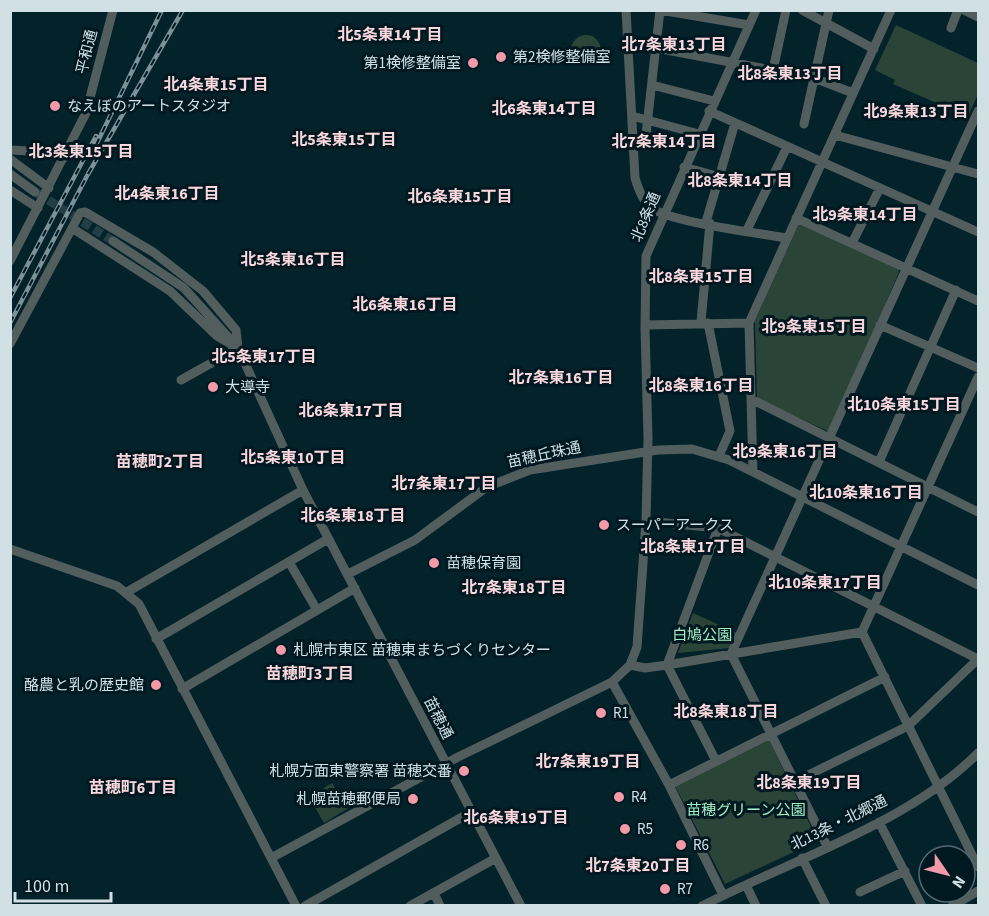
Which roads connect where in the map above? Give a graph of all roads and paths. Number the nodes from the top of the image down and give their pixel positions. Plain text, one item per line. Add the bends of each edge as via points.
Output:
1 (113, 10) edge
2 (626, 10) edge
3 (756, 10) edge
4 (786, 10) edge
5 (802, 10) edge
6 (829, 10) edge
7 (891, 10) edge
8 (958, 10) edge
9 (964, 10) edge
10 (978, 17) edge
11 (826, 23) junction
12 (749, 25) junction
13 (951, 28) dead end
14 (656, 48) junction
15 (874, 49) junction
16 (733, 61) junction
17 (773, 69) junction
18 (814, 78) junction
19 (652, 85) junction
20 (853, 93) junction
21 (714, 101) junction
22 (710, 111) junction
23 (978, 111) edge
24 (632, 116) junction
25 (648, 120) junction
26 (735, 123) junction
27 (804, 124) dead end
28 (699, 134) junction
29 (835, 135) junction
30 (633, 142) junction
31 (787, 147) junction
32 (10, 150) edge
33 (64, 158) junction
34 (10, 159) edge
35 (822, 163) junction
36 (684, 167) junction
37 (953, 167) junction
38 (10, 174) edge
39 (978, 174) edge
40 (721, 177) junction
41 (745, 184) dead end
42 (49, 188) junction
43 (880, 188) junction
44 (10, 190) edge
45 (35, 192) tunnel mouth
46 (38, 208) junction
47 (932, 213) junction
48 (663, 214) junction
49 (796, 218) junction
50 (708, 223) junction
51 (72, 228) junction
52 (111, 228) junction
53 (747, 230) junction
54 (978, 232) edge
55 (787, 238) junction
56 (113, 241) tunnel mouth
57 (852, 243) junction
58 (100, 246) junction
59 (10, 261) edge
60 (907, 268) junction
61 (956, 290) junction
62 (978, 301) edge
63 (705, 322) junction
64 (749, 322) junction
65 (645, 325) junction
66 (880, 325) junction
67 (10, 344) edge
68 (931, 347) junction
69 (238, 348) junction
70 (978, 368) edge
71 (978, 377) edge
72 (181, 380) dead end
73 (752, 399) junction
74 (829, 438) junction
75 (647, 453) junction
76 (719, 456) junction
77 (879, 462) junction
78 (753, 472) junction
79 (928, 488) junction
80 (303, 490) junction
81 (802, 497) junction
82 (978, 512) edge
83 (646, 521) junction
84 (718, 528) junction
85 (328, 539) junction
86 (901, 547) junction
87 (10, 549) edge
88 (775, 556) junction
89 (289, 562) junction
90 (348, 574) junction
91 (978, 585) edge
92 (355, 588) junction
93 (127, 592) junction
94 (874, 606) junction
95 (317, 610) junction
96 (862, 632) junction
97 (156, 639) junction
98 (731, 654) junction
99 (978, 659) edge
100 (630, 665) junction
101 (668, 665) junction
102 (885, 677) junction
103 (612, 681) junction
104 (182, 689) junction
105 (908, 726) junction
106 (770, 733) junction
107 (978, 753) edge
108 (716, 761) junction
109 (446, 763) junction
110 (794, 782) junction
111 (669, 785) junction
112 (939, 788) junction
113 (471, 812) junction
114 (879, 822) junction
115 (971, 844) edge
116 (827, 846) junction
117 (271, 858) junction
118 (496, 858) junction
119 (802, 858) junction
120 (905, 871) junction
121 (746, 885) junction
122 (978, 891) edge
123 (860, 892) dead end
124 (434, 893) junction
125 (723, 895) junction
126 (296, 906) edge
127 (305, 906) edge
128 (410, 906) edge
129 (440, 906) edge
130 (521, 906) edge
131 (702, 906) edge
132 (756, 906) edge
133 (826, 906) edge
134 (922, 906) edge
135 (951, 906) edge

1 - 33 street, 平和通 via 86,113
2 - 24 street
3 - 12 street, 北8条通
4 - 17 street
5 - 11 street
6 - 11 street
7 - 15 street
8 - 13 street
9 - 10 street
11 - 15 street
11 - 18 street
12 - 14 street via 660,10
12 - 16 street, 北8条通
14 - 16 street
14 - 19 street
15 - 20 street
16 - 17 street
16 - 21 street, 北8条通
17 - 18 street
18 - 20 street
18 - 27 street
19 - 21 street
19 - 25 street
20 - 29 street
21 - 22 street, 北8条通
22 - 26 street
22 - 28 street, 北8条通
23 - 37 street
24 - 25 street
24 - 30 street
25 - 28 street
25 - 30 street via 645,142
26 - 31 street
26 - 40 street
28 - 36 street, 北8条通
29 - 35 street
29 - 37 street
30 - 48 street via 637,186 646,203
31 - 35 street
31 - 53 street
32 - 33 street via 50,152
33 - 42 street, 平和通
34 - 42 street
35 - 43 street
35 - 49 street
36 - 40 street
36 - 48 street, 北8条通
37 - 39 street
37 - 47 street
38 - 45 street
40 - 41 street
40 - 50 street
42 - 46 street, 平和通
43 - 47 street
43 - 57 street
44 - 46 street
46 - 59 street, 平和通
47 - 54 street
47 - 60 street
48 - 50 street
48 - 65 street, 北8条通 via 646,256
49 - 55 street
49 - 57 street
50 - 53 street
50 - 63 street
51 - 52 street via 80,213 85,212
51 - 58 street
51 - 67 street
52 - 58 street
52 - 69 street via 153,252 203,291 236,330
53 - 55 street
55 - 64 street
56 - 69 street via 184,288
57 - 60 street
58 - 69 street via 170,291 217,336
60 - 61 street
60 - 66 street
61 - 62 street
61 - 68 street
63 - 64 street
63 - 65 street
63 - 76 street via 730,431
64 - 73 street
65 - 75 street, 北8条通
66 - 68 street
66 - 74 street
68 - 70 street
68 - 77 street
69 - 72 street
69 - 80 street
71 - 79 street
73 - 74 street
73 - 78 street
74 - 77 street
74 - 81 street
75 - 76 street, 苗穂丘珠通 via 692,449
75 - 83 street, 北8条通
75 - 90 street, 苗穂丘珠通 via 530,470 507,478 415,540
76 - 78 street, 苗穂丘珠通
77 - 79 street
78 - 81 street, 苗穂丘珠通
79 - 82 street
79 - 86 street
80 - 85 street
80 - 93 street
81 - 86 street, 苗穂丘珠通
81 - 88 street
83 - 84 street
83 - 100 street, 北8条通 via 637,647
84 - 88 street
84 - 101 street
85 - 89 street
85 - 90 street
86 - 91 street, 苗穂丘珠通
86 - 94 street
87 - 93 street
88 - 94 street
88 - 98 street
89 - 95 street
89 - 97 street
90 - 92 street, 苗穂通
92 - 95 street
92 - 109 street, 苗穂通
93 - 97 street via 139,604
94 - 96 street
94 - 99 street
95 - 104 street
96 - 98 street
96 - 102 street
97 - 104 street
98 - 101 street
98 - 106 street
99 - 105 street
100 - 101 street
100 - 103 street
101 - 108 street
102 - 105 street
102 - 106 street
103 - 109 street
103 - 111 street
104 - 117 street
105 - 110 street
105 - 112 street
106 - 108 street
106 - 110 street
107 - 112 street, 北13条・北郷通
108 - 111 street
109 - 113 street, 苗穂通
109 - 117 street
110 - 116 street
111 - 125 street
112 - 114 street, 北13条・北郷通
112 - 115 street
113 - 118 street, 苗穂通
113 - 127 street
114 - 116 street, 北13条・北郷通
114 - 120 street
116 - 119 street, 北13条・北郷通
117 - 126 street
118 - 124 street
118 - 130 street, 苗穂通
119 - 121 street, 北13条・北郷通
119 - 133 street
120 - 123 street
120 - 134 street
121 - 125 street, 北13条・北郷通
121 - 132 street
122 - 135 street
124 - 128 street
124 - 129 street
125 - 131 street, 北13条・北郷通

